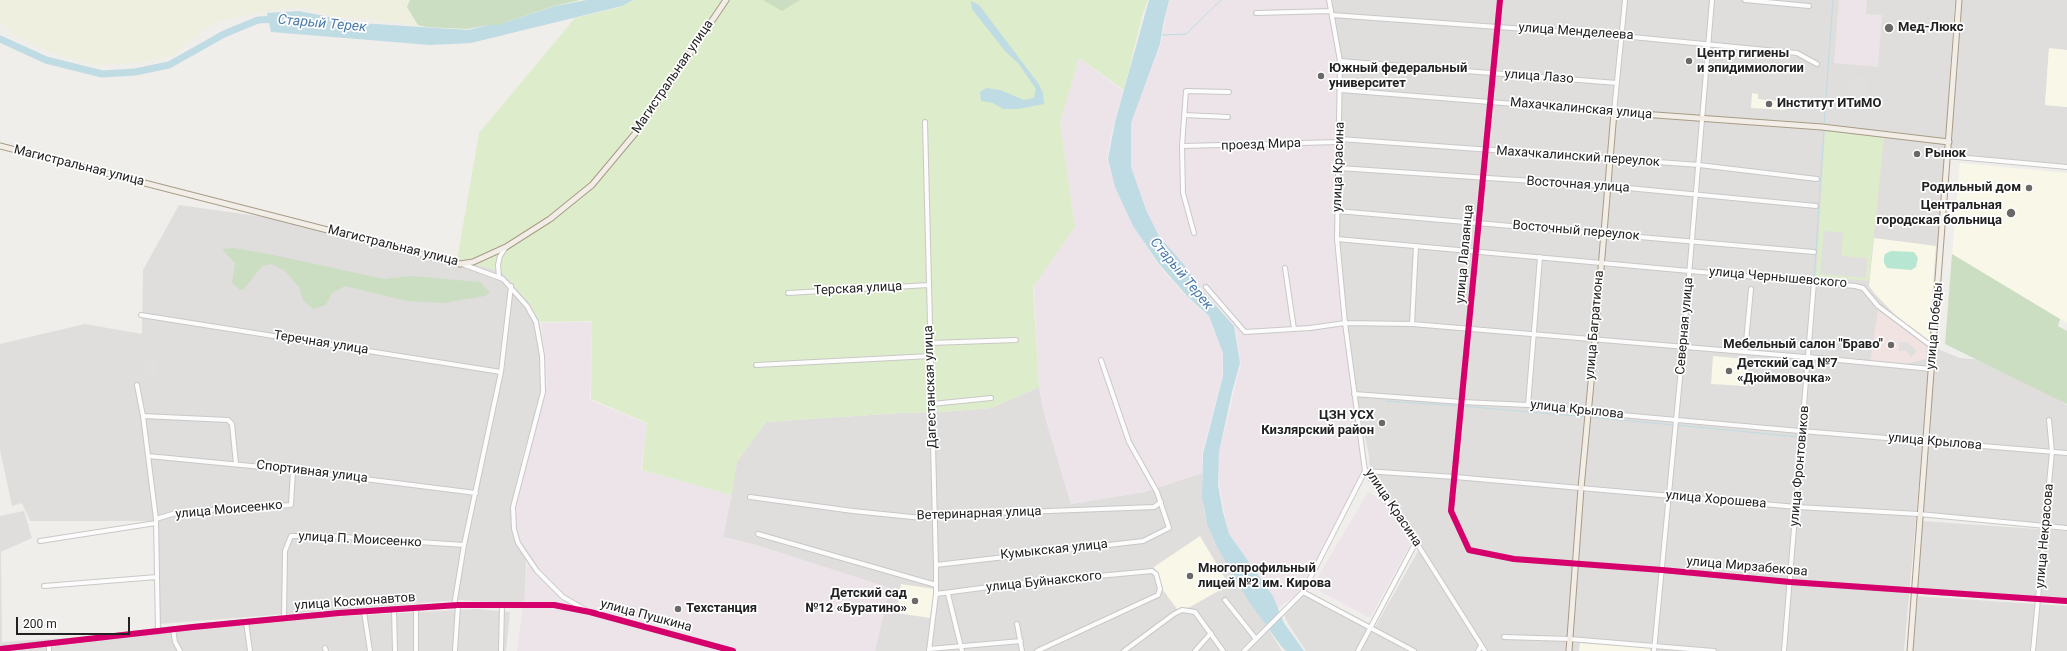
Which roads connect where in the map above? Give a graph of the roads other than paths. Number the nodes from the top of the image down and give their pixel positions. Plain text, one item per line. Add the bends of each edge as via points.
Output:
1 (726, 0) edge
2 (1329, 0) edge
3 (1500, 0) edge
4 (1625, 0) edge
5 (1712, 0) edge
6 (1745, 0) edge
7 (1958, 0) edge
8 (1810, 6) dead end
9 (1256, 13) dead end
10 (1331, 13) junction
11 (1497, 27) junction
12 (1622, 36) junction
13 (1709, 44) junction
14 (1340, 61) junction
15 (1817, 64) dead end
16 (1493, 74) junction
17 (1617, 83) junction
18 (1341, 90) junction
19 (1229, 92) dead end
20 (1490, 101) junction
21 (1614, 112) junction
22 (1184, 115) junction
23 (1228, 117) dead end
24 (1703, 118) junction
25 (925, 122) dead end
26 (1340, 141) junction
27 (1948, 142) junction
28 (0, 146) edge
29 (1182, 146) junction
30 (1486, 150) junction
31 (1947, 156) junction
32 (1610, 160) junction
33 (1699, 166) junction
34 (2067, 167) edge
35 (1339, 168) junction
36 (1483, 178) junction
37 (1817, 179) dead end
38 (1607, 186) junction
39 (1696, 195) junction
40 (1816, 206) dead end
41 (1337, 211) junction
42 (1479, 224) junction
43 (1194, 233) dead end
44 (1603, 233) junction
45 (1337, 239) junction
46 (1692, 241) junction
47 (1416, 246) junction
48 (506, 247) junction
49 (1476, 251) junction
50 (1814, 252) dead end
51 (1540, 257) junction
52 (1601, 262) junction
53 (460, 264) junction
54 (1286, 268) dead end
55 (1690, 270) junction
56 (499, 277) junction
57 (1814, 282) junction
58 (929, 285) junction
59 (511, 286) junction
60 (1206, 287) dead end
61 (1751, 288) dead end
62 (788, 293) dead end
63 (140, 315) dead end
64 (1345, 323) junction
65 (1412, 324) junction
66 (1294, 329) junction
67 (1469, 329) junction
68 (1533, 335) junction
69 (1016, 340) dead end
70 (1595, 341) junction
71 (930, 343) junction
72 (1683, 347) junction
73 (1933, 348) junction
74 (1745, 352) junction
75 (930, 356) junction
76 (1807, 357) junction
77 (1101, 360) dead end
78 (756, 365) dead end
79 (1931, 369) junction
80 (501, 372) junction
81 (137, 385) dead end
82 (1354, 394) junction
83 (990, 398) dead end
84 (1462, 402) junction
85 (932, 404) junction
86 (1528, 405) junction
87 (1588, 412) junction
88 (143, 416) junction
89 (1677, 419) junction
90 (2049, 420) dead end
91 (1802, 431) junction
92 (1925, 442) junction
93 (2052, 452) junction
94 (2067, 453) edge
95 (148, 456) junction
96 (236, 464) junction
97 (293, 470) junction
98 (1365, 471) junction
99 (1454, 477) junction
100 (1581, 488) junction
101 (476, 493) junction
102 (1668, 495) junction
103 (750, 496) dead end
104 (1161, 502) junction
105 (1797, 508) junction
106 (1451, 511) joint
107 (1920, 514) junction
108 (935, 517) junction
109 (156, 521) junction
110 (2046, 526) junction
111 (2067, 528) edge
112 (758, 534) dead end
113 (40, 541) dead end
114 (1416, 542) junction
115 (464, 546) junction
116 (1576, 564) junction
117 (936, 565) junction
118 (1662, 570) junction
119 (157, 577) junction
120 (1790, 582) junction
121 (936, 585) junction
122 (44, 586) dead end
123 (1914, 591) junction
124 (1303, 592) junction
125 (936, 594) junction
126 (948, 594) junction
127 (2039, 599) junction
128 (1225, 600) dead end
129 (2067, 601) edge
130 (502, 605) junction
131 (554, 605) joint
132 (456, 606) junction
133 (416, 608) junction
134 (394, 609) junction
135 (364, 612) junction
136 (590, 612) junction
137 (284, 618) junction
138 (246, 622) junction
139 (1017, 624) dead end
140 (1370, 628) junction
141 (173, 630) junction
142 (158, 632) junction
143 (1211, 633) junction
144 (1504, 637) dead end
145 (1256, 639) junction
146 (1570, 639) junction
147 (1021, 641) junction
148 (49, 643) junction
149 (1654, 645) junction
150 (1481, 646) junction
151 (0, 649) edge
152 (961, 649) edge
153 (929, 650) edge
154 (49, 651) edge
155 (180, 651) edge
156 (250, 651) edge
157 (370, 651) edge
158 (395, 651) edge
159 (416, 651) edge
160 (455, 651) edge
161 (501, 651) edge
162 (733, 651) edge
163 (1022, 651) edge
164 (1038, 651) edge
165 (1124, 651) edge
166 (1195, 651) edge
167 (1223, 651) edge
168 (1244, 651) edge
169 (1358, 651) edge
170 (1414, 651) edge
171 (1478, 651) edge
172 (1485, 651) edge
173 (1569, 651) edge
174 (1654, 651) edge
175 (1714, 651) edge
176 (1784, 651) edge
177 (1909, 651) edge
178 (2034, 651) edge

1 - 48 main road, Магистральная улица via 638,130 592,185 550,219
2 - 10 street, улица Красина
3 - 11 street, улица Лалаянца
4 - 12 street, улица Багратиона
5 - 13 street, Северная улица
6 - 8 street
7 - 27 main road, улица Победы
9 - 10 street
10 - 11 street, улица Менделеева
10 - 14 street, улица Красина
11 - 12 street, улица Менделеева
11 - 16 street, улица Лалаянца
12 - 13 street, улица Менделеева
12 - 17 street, улица Багратиона
13 - 15 street, улица Менделеева via 1797,53
13 - 24 street, Северная улица
14 - 16 street, улица Лазо
14 - 18 street, улица Красина
16 - 17 street, улица Лазо
16 - 20 street, улица Лалаянца
17 - 21 street, улица Багратиона
18 - 20 street, Махачкалинская улица
18 - 26 street, улица Красина
19 - 22 street via 1186,91
20 - 21 street, Махачкалинская улица
20 - 30 street, улица Лалаянца
21 - 24 main road, Махачкалинская улица
21 - 32 main road, улица Багратиона
22 - 23 street
22 - 29 street
24 - 27 main road, Махачкалинская улица via 1825,127
24 - 33 street, Северная улица
25 - 58 street, Дагестанская улица
26 - 29 street, проезд Мира
26 - 30 street, Махачкалинский переулок
26 - 35 street, улица Красина
27 - 31 main road, улица Победы
28 - 53 main road, Магистральная улица
29 - 43 street via 1183,193
30 - 32 street, Махачкалинский переулок
30 - 36 street, улица Лалаянца
31 - 34 street
31 - 73 main road, улица Победы
32 - 33 street, Махачкалинский переулок
32 - 38 main road, улица Багратиона
33 - 37 street, Махачкалинский переулок
33 - 39 street, Северная улица
35 - 36 street, Восточная улица
35 - 41 street, улица Красина
36 - 38 street, Восточная улица
36 - 42 street, улица Лалаянца
38 - 39 street, Восточная улица
38 - 44 main road, улица Багратиона
39 - 40 street, Восточная улица
39 - 46 street, Северная улица
41 - 42 street, Восточный переулок
41 - 45 street, улица Красина
42 - 44 street, Восточный переулок
42 - 49 street, улица Лалаянца
44 - 46 street, Восточный переулок
44 - 52 main road, улица Багратиона
45 - 47 street, улица Чернышевского
45 - 64 street, улица Красина
46 - 50 street, Восточный переулок
46 - 55 street, Северная улица
47 - 49 street, улица Чернышевского
47 - 65 street
48 - 53 main road, Магистральная улица via 474,262
48 - 56 street via 500,256
49 - 51 street, улица Чернышевского
49 - 67 street, улица Лалаянца
51 - 52 street, улица Чернышевского
51 - 68 street
52 - 55 street, улица Чернышевского
52 - 70 main road, улица Багратиона
53 - 56 street, улица Пушкина
54 - 66 street
55 - 57 street, улица Чернышевского
55 - 72 street, Северная улица
56 - 59 street, улица Пушкина
57 - 73 street, улица Чернышевского via 1862,288 1878,306
57 - 76 street, улица Фронтовиков
58 - 62 street, Терская улица
58 - 71 street, Дагестанская улица
59 - 80 street
59 - 136 street, улица Пушкина via 536,322 544,380 513,507 514,529 518,543 537,570 563,597
60 - 66 street via 1245,332
61 - 74 street
63 - 80 street, Теречная улица
64 - 65 street
64 - 66 street
64 - 82 street, улица Красина
65 - 67 street
67 - 68 street
67 - 84 street, улица Лалаянца
68 - 70 street
68 - 86 street
69 - 71 street
70 - 72 street
70 - 87 main road, улица Багратиона
71 - 75 street, Дагестанская улица
72 - 74 street
72 - 89 street, Северная улица
73 - 79 main road, улица Победы
73 - 92 main road, улица Победы
74 - 76 street
75 - 78 street
75 - 85 street, Дагестанская улица
76 - 79 street
76 - 91 street, улица Фронтовиков
77 - 104 street via 1129,442 1148,473
79 - 92 main road, улица Победы
80 - 101 street
81 - 88 street
82 - 84 street, улица Крылова
82 - 98 street, улица Красина
83 - 85 street
84 - 86 street, улица Крылова
84 - 99 street, улица Лалаянца
85 - 108 street, Дагестанская улица
86 - 87 street, улица Крылова
87 - 89 street, улица Крылова
87 - 100 main road, улица Багратиона
88 - 95 street
88 - 96 street via 228,420 232,424
89 - 91 street, улица Крылова
89 - 102 street, Северная улица
90 - 93 street, улица Некрасова
91 - 92 street, улица Крылова
91 - 105 street, улица Фронтовиков
92 - 93 street, улица Крылова
92 - 107 main road, улица Победы
93 - 94 street, улица Крылова
93 - 110 street, улица Некрасова
95 - 96 street, Спортивная улица
95 - 109 street
96 - 97 street, Спортивная улица
97 - 101 street, Спортивная улица
97 - 109 street, улица Моисеенко via 291,505 179,512
98 - 99 street, улица Хорошева
98 - 114 street, улица Красина
98 - 124 street
99 - 100 street, улица Хорошева
99 - 106 street, улица Лалаянца
100 - 102 street, улица Хорошева
100 - 116 main road, улица Багратиона
101 - 115 street
102 - 105 street, улица Хорошева
102 - 118 street, Северная улица
103 - 108 street, Ветеринарная улица via 853,511
104 - 108 street, Ветеринарная улица via 1154,506
104 - 117 street, Кумыкская улица via 1170,528 1143,540
105 - 107 street, улица Хорошева
105 - 120 street, улица Фронтовиков
106 - 116 street, улица Мирзабекова via 1469,550 1514,559
107 - 110 street, улица Хорошева
107 - 123 main road, улица Победы
108 - 117 street, Дагестанская улица
109 - 113 street
109 - 119 street
110 - 111 street, улица Хорошева
110 - 127 street, улица Некрасова
112 - 121 street
114 - 140 street
114 - 150 street, улица Красина
115 - 132 street
115 - 137 street, улица П. Моисеенко via 329,536 291,536 285,551
116 - 118 street, улица Мирзабекова
116 - 146 main road, улица Багратиона
117 - 121 street, Дагестанская улица
118 - 120 street, улица Мирзабекова
118 - 149 street, Северная улица
119 - 122 street
119 - 142 street
120 - 123 street, улица Мирзабекова
120 - 176 street, улица Фронтовиков
121 - 125 street, Дагестанская улица
123 - 127 street, улица Мирзабекова
123 - 177 main road, улица Победы
124 - 140 street
124 - 145 street
125 - 126 street, улица Буйнакского
125 - 153 street, Дагестанская улица
126 - 152 street
126 - 164 street, улица Буйнакского via 1012,584 1152,571 1156,574 1160,589 1158,595
127 - 129 street, улица Мирзабекова
127 - 178 street, улица Некрасова
128 - 145 street
130 - 131 street, улица Космонавтов
130 - 132 street, улица Космонавтов
130 - 161 street
131 - 136 street, улица Пушкина
132 - 133 street, улица Космонавтов
132 - 160 street
133 - 134 street, улица Космонавтов
133 - 159 street
134 - 135 street, улица Космонавтов
134 - 158 street
135 - 137 street, улица Космонавтов
135 - 157 street
136 - 162 street, улица Пушкина
137 - 138 street, улица Космонавтов
138 - 141 street, улица Космонавтов
138 - 156 street
139 - 147 street
140 - 169 street
140 - 170 street
141 - 142 street, улица Космонавтов
141 - 155 street
142 - 148 street, улица Космонавтов
143 - 165 street via 1195,612 1182,610
143 - 166 street
143 - 167 street
144 - 146 street
145 - 168 street
146 - 149 street
146 - 173 main road, улица Багратиона
147 - 152 street
147 - 163 street
148 - 151 street, улица Космонавтов
148 - 154 street
149 - 174 street, Северная улица
149 - 175 street
150 - 171 street
150 - 172 street, улица Красина
152 - 153 street

